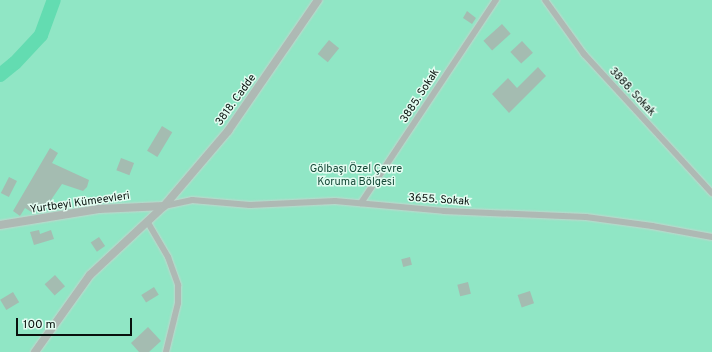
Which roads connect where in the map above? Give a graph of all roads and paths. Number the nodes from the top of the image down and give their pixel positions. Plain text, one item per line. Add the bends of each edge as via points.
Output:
1 (318, 0) edge
2 (496, 0) edge
3 (545, 0) edge
4 (712, 193) edge
5 (361, 203) junction
6 (164, 206) junction
7 (147, 221) junction
8 (0, 225) edge
9 (712, 237) edge
10 (35, 352) edge
11 (166, 352) edge

1 - 6 street, 3818. Cadde via 228,131
2 - 5 street, 3885. Sokak
3 - 4 street, 3888. Sokak via 584,54
5 - 6 street, 3655. Sokak via 321,201 250,205 192,200
5 - 9 street, 3655. Sokak via 444,211 586,217
6 - 7 street
6 - 8 street, Yurtbeyi Kümeevleri via 99,209
7 - 10 street via 90,275
7 - 11 street via 168,257 178,285 178,303

